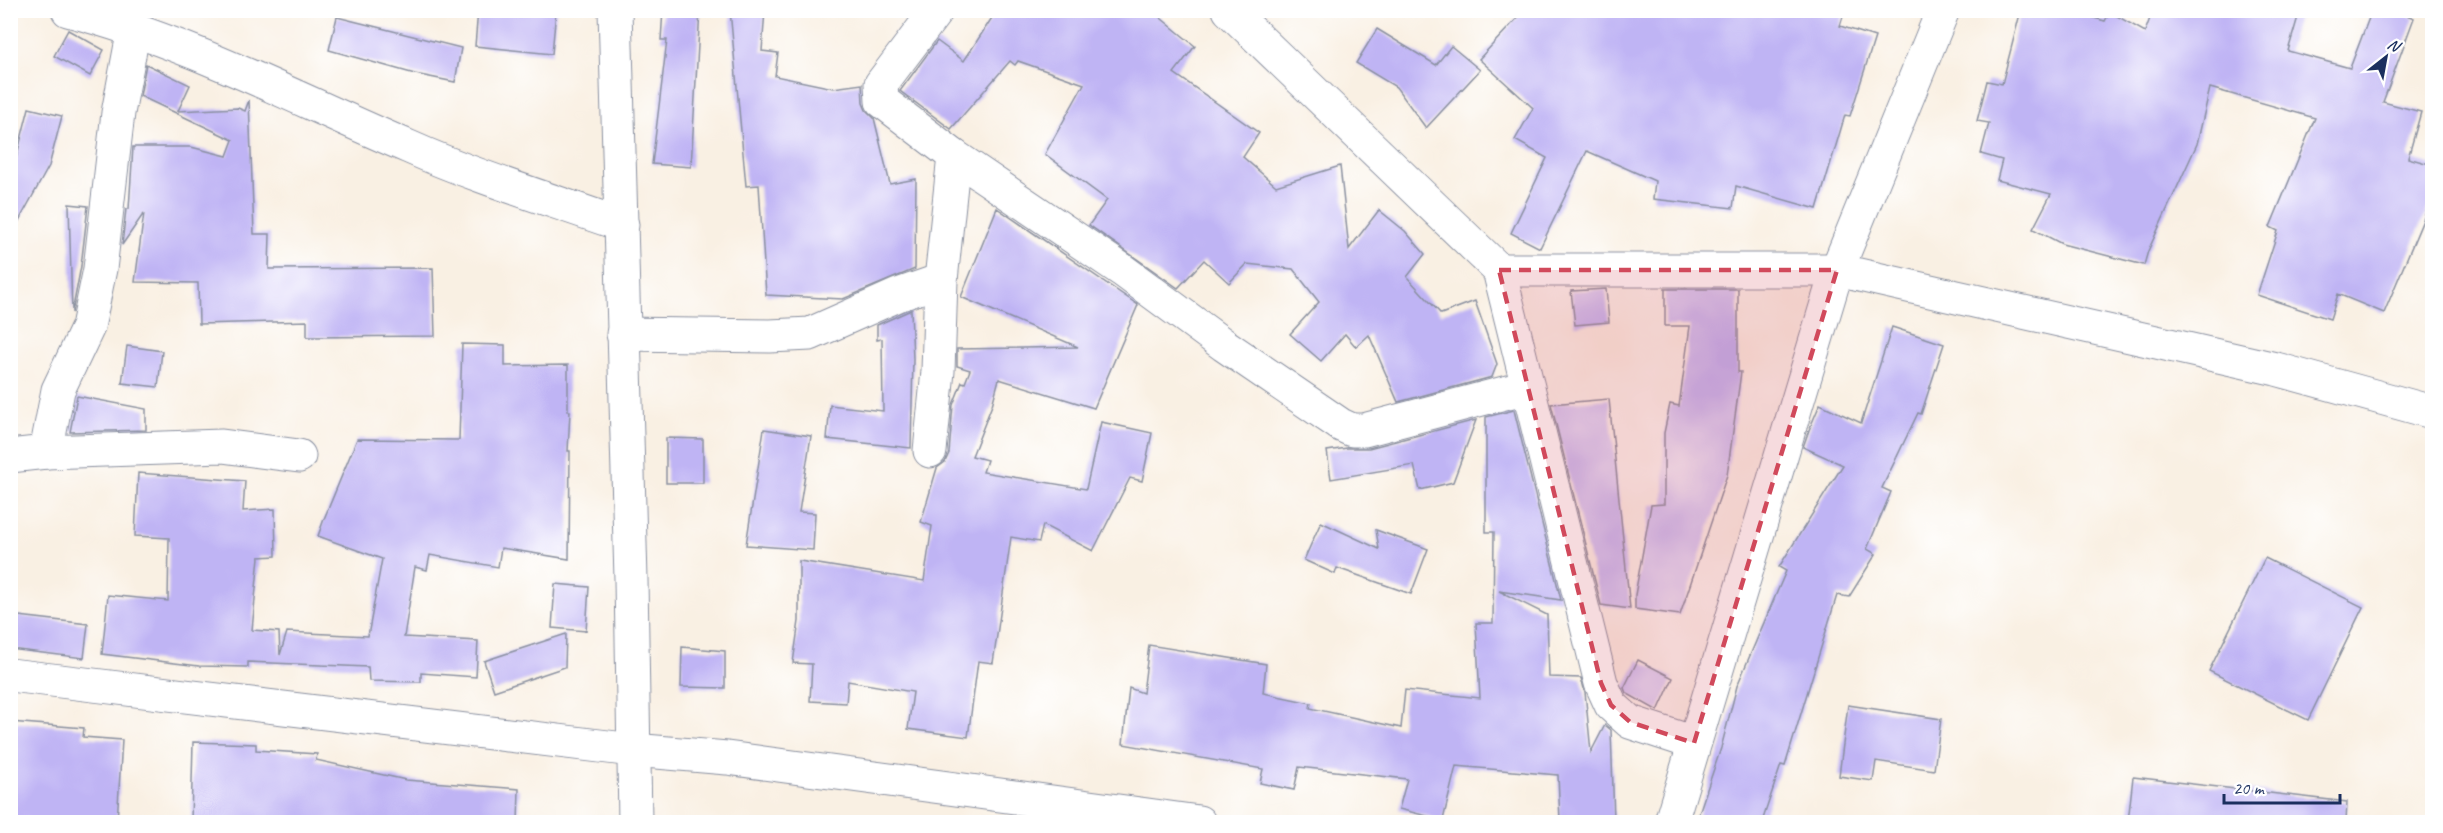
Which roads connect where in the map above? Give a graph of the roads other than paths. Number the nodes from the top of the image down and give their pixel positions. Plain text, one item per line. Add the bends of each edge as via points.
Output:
1 (68, 10) edge
2 (615, 10) edge
3 (937, 10) edge
4 (1229, 10) edge
5 (1944, 10) edge
6 (134, 29) junction
7 (954, 156) junction
8 (621, 225) junction
9 (1499, 270) junction
10 (1837, 270) junction
11 (941, 280) junction
12 (623, 334) junction
13 (1527, 387) junction
14 (2433, 412) edge
15 (930, 451) dead end
16 (46, 452) junction
17 (10, 456) edge
18 (299, 456) dead end
19 (10, 675) edge
20 (1694, 743) junction
21 (633, 750) junction
22 (635, 822) edge
23 (1199, 822) edge
24 (1671, 822) edge

1 - 6 street
2 - 8 street
3 - 7 street via 881,84 882,101
4 - 9 street
5 - 10 street
6 - 8 street via 412,149
6 - 16 street via 118,113 100,269 87,327 58,390
7 - 11 street
7 - 13 street via 1352,430
8 - 12 street
9 - 10 street
9 - 13 street
10 - 14 street via 2276,369
10 - 20 street
11 - 12 street via 810,334
11 - 15 street
12 - 21 street
13 - 20 street via 1601,682 1611,705 1630,722
16 - 17 street
16 - 18 street via 222,446
19 - 21 street
20 - 24 street
21 - 22 street
21 - 23 street via 727,758

